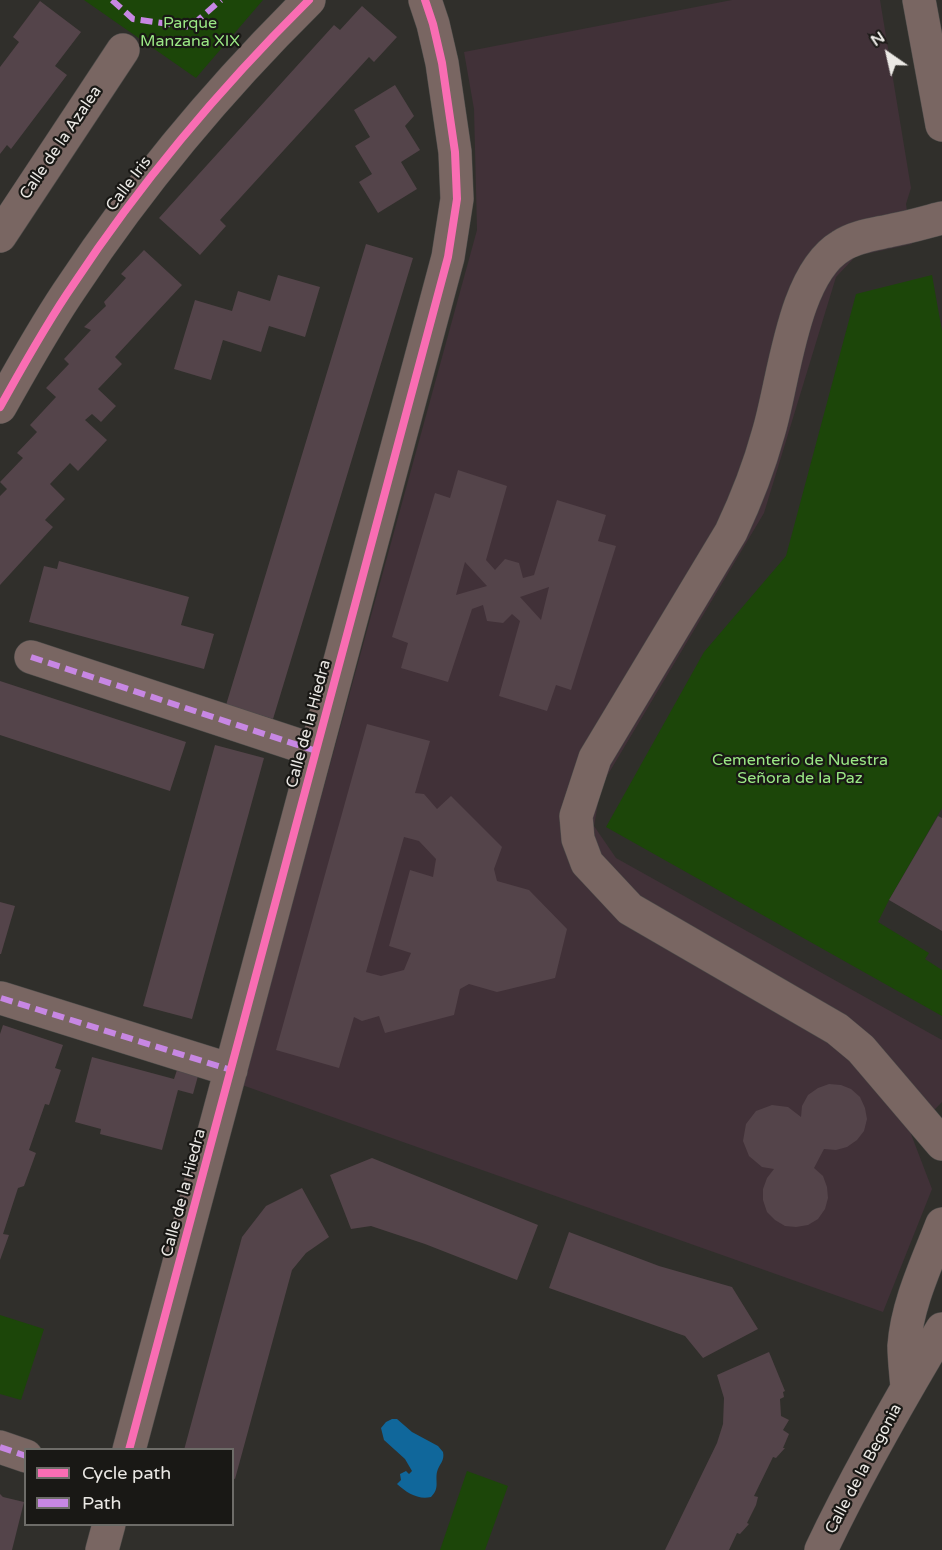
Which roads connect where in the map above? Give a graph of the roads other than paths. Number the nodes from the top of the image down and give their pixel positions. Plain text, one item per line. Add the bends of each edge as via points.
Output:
1 (309, 0) edge
2 (425, 0) edge
3 (919, 0) edge
4 (123, 50) dead end
5 (942, 125) edge
6 (942, 218) edge
7 (0, 236) edge
8 (0, 407) edge
9 (32, 657) dead end
10 (316, 751) junction
11 (1, 998) edge
12 (231, 1070) junction
13 (942, 1144) edge
14 (942, 1224) edge
15 (942, 1329) edge
16 (907, 1388) junction
17 (0, 1448) edge
18 (129, 1448) edge
19 (24, 1455) edge
20 (108, 1526) edge
21 (102, 1550) edge
22 (821, 1550) edge

1 - 8 street, Calle Iris via 210,105 158,167 68,292
2 - 10 street, Calle de la Hiedra via 442,63 455,152 457,200 448,257
3 - 5 street
4 - 7 street, Calle de la Azalea
6 - 13 street via 841,245 810,280 796,319 769,433 746,500 731,532 595,758 576,816 578,839 587,863 630,909 837,1029 861,1049
9 - 10 street
10 - 12 street, Calle de la Hiedra
11 - 12 street
12 - 18 street, Calle de la Hiedra
14 - 16 street, Calle de la Begonia via 909,1319 904,1346
15 - 16 street, Calle de la Begonia
16 - 22 street, Calle de la Begonia
17 - 19 street
20 - 21 street

